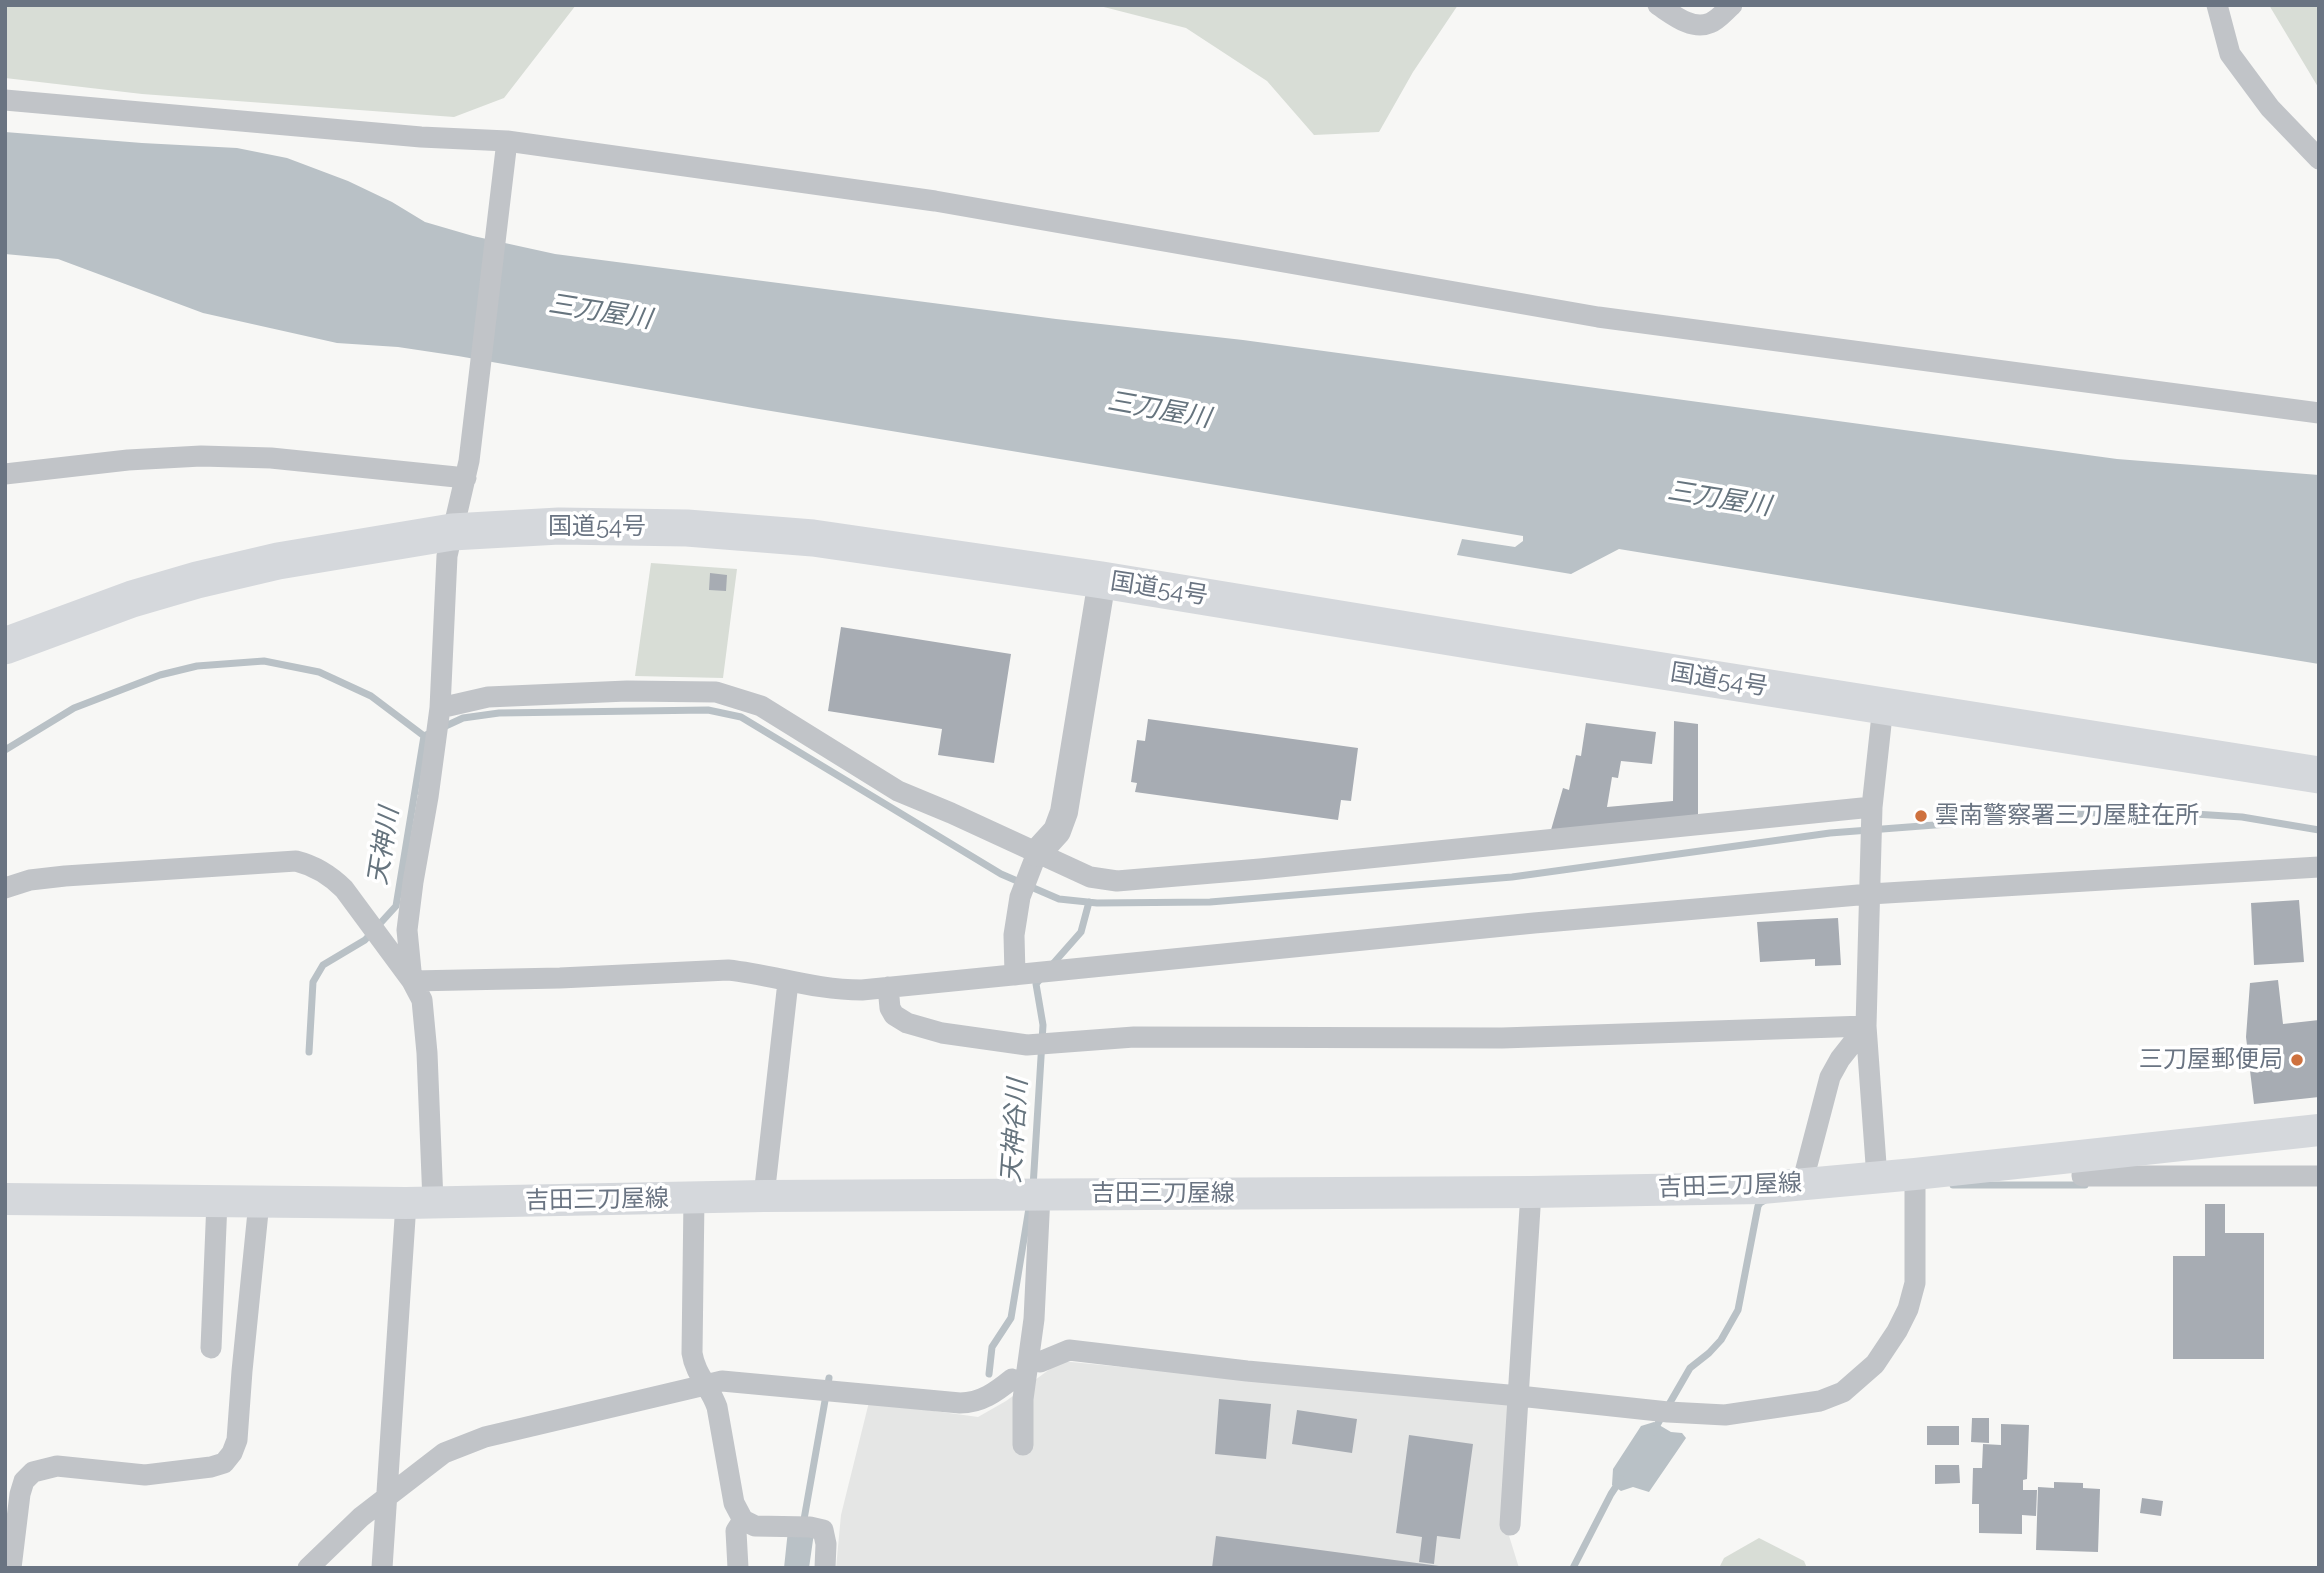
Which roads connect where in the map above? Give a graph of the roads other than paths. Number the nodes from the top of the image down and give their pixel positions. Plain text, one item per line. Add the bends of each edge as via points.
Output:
1 (1658, 5) edge
2 (1732, 5) edge
3 (2217, 5) edge
4 (5, 100) edge
5 (507, 146) junction
6 (2319, 159) edge
7 (2319, 413) edge
8 (467, 469) junction
9 (5, 474) edge
10 (452, 532) junction
11 (1102, 580) junction
12 (5, 646) edge
13 (1883, 706) junction
14 (440, 708) junction
15 (2319, 775) edge
16 (1871, 811) junction
17 (1037, 853) junction
18 (2319, 867) edge
19 (5, 888) edge
20 (1870, 894) junction
21 (1015, 975) junction
22 (412, 981) junction
23 (788, 982) junction
24 (888, 987) junction
25 (1866, 1026) junction
26 (2319, 1130) edge
27 (2083, 1155) junction
28 (1915, 1174) junction
29 (2319, 1177) edge
30 (1877, 1178) junction
31 (1802, 1184) junction
32 (1531, 1192) junction
33 (1040, 1195) junction
34 (764, 1196) junction
35 (694, 1198) junction
36 (5, 1199) edge
37 (217, 1201) junction
38 (259, 1202) junction
39 (420, 1203) junction
40 (211, 1348) dead end
41 (1040, 1362) dead end
42 (1012, 1380) dead end
43 (705, 1384) junction
44 (1519, 1396) junction
45 (1023, 1445) dead end
46 (385, 1499) junction
47 (743, 1520) junction
48 (1510, 1525) dead end
49 (11, 1568) edge
50 (308, 1568) edge
51 (382, 1568) edge
52 (738, 1568) edge
53 (825, 1568) edge

1 - 2 street via 1682,20 1703,25
3 - 6 street via 2230,54 2270,108
4 - 5 street
5 - 7 street via 934,201 1598,317
5 - 8 street
8 - 9 street via 201,456
8 - 10 street
10 - 11 highway, 国道54号 via 559,526 687,527 813,538
10 - 12 highway, 国道54号 via 278,561 197,580
10 - 14 street
11 - 13 highway, 国道54号
11 - 17 street via 1064,812 1057,831
13 - 15 highway, 国道54号
13 - 16 street
14 - 17 street via 488,697 716,692 761,706 898,791
14 - 22 street via 407,930
16 - 17 street via 1117,881 1090,877
16 - 20 street
17 - 21 street via 1020,897 1014,935
18 - 20 street
19 - 22 street via 65,876 296,861 332,877 344,889
20 - 21 street
20 - 25 street
21 - 24 street
22 - 23 street via 728,970
22 - 39 street via 422,1000 428,1053
23 - 24 street via 834,990
23 - 34 street
24 - 25 street via 890,1008 907,1023 942,1033 1027,1045 1134,1037 1502,1038
25 - 30 street
25 - 31 street via 1830,1077
26 - 27 main road, 吉田三刀屋線
27 - 28 main road, 吉田三刀屋線
27 - 29 street via 2082,1176
28 - 30 main road, 吉田三刀屋線
28 - 44 street via 1915,1283 1908,1309 1875,1364 1843,1392 1820,1401 1725,1415
30 - 31 main road, 吉田三刀屋線
31 - 32 main road, 吉田三刀屋線
32 - 33 main road, 吉田三刀屋線
32 - 44 street
33 - 34 main road, 吉田三刀屋線
33 - 45 street
34 - 35 main road, 吉田三刀屋線
35 - 39 main road, 吉田三刀屋線
35 - 43 street via 692,1353 694,1367
36 - 37 main road, 吉田三刀屋線
37 - 38 main road, 吉田三刀屋線
37 - 40 street
38 - 39 main road, 吉田三刀屋線
38 - 49 street via 237,1440 232,1453 211,1466 145,1475 57,1466 33,1472 20,1494
39 - 46 street
41 - 44 street via 1069,1350
42 - 43 street via 980,1400 960,1403 738,1382
43 - 46 street via 485,1437 443,1453
43 - 47 street via 717,1406 734,1503
44 - 48 street
46 - 50 street
46 - 51 street
47 - 52 street via 736,1531
47 - 53 street via 755,1526 823,1530

